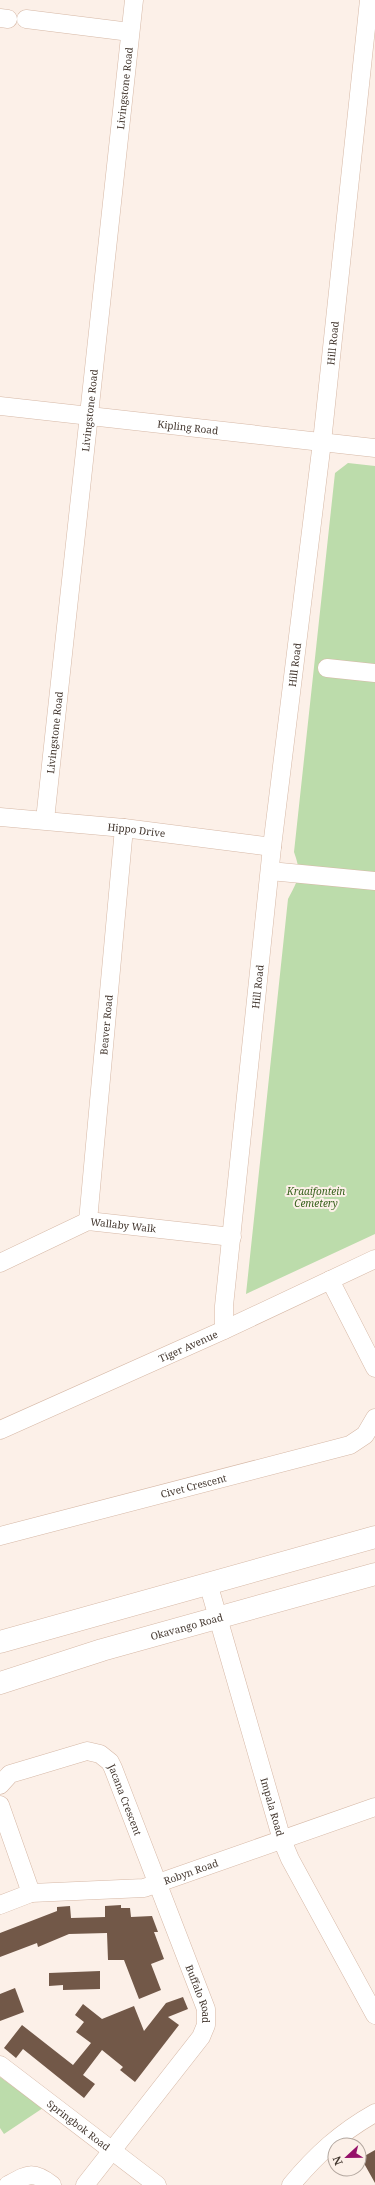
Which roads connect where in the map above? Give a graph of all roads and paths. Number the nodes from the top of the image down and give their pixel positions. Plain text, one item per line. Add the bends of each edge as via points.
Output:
1 (134, 0) edge
2 (369, 0) edge
3 (26, 19) dead end
4 (130, 32) junction
5 (0, 406) edge
6 (90, 415) junction
7 (322, 442) junction
8 (375, 448) edge
9 (327, 668) dead end
10 (375, 673) edge
11 (0, 817) edge
12 (45, 820) junction
13 (124, 828) junction
14 (272, 847) junction
15 (270, 871) junction
16 (375, 882) edge
17 (88, 1221) junction
18 (232, 1237) junction
19 (375, 1259) edge
20 (0, 1263) edge
21 (330, 1280) junction
22 (224, 1330) junction
23 (375, 1368) edge
24 (375, 1418) edge
25 (0, 1430) edge
26 (0, 1536) edge
27 (375, 1537) edge
28 (375, 1574) edge
29 (208, 1583) junction
30 (218, 1619) junction
31 (0, 1642) edge
32 (0, 1683) edge
33 (0, 1785) edge
34 (0, 1805) edge
35 (375, 1807) edge
36 (282, 1840) junction
37 (158, 1884) junction
38 (31, 1893) junction
39 (0, 1905) edge
40 (375, 2014) edge
41 (0, 2065) edge
42 (375, 2113) edge
43 (114, 2150) junction
44 (8, 2185) edge
45 (52, 2185) edge
46 (85, 2185) edge
47 (157, 2185) edge
48 (291, 2185) edge

1 - 4 street, Livingstone Road
2 - 7 street, Hill Road
3 - 4 street
4 - 6 street, Livingstone Road
5 - 6 street, Kipling Road
6 - 7 street, Kipling Road
6 - 12 street, Livingstone Road
7 - 8 street, Kipling Road
7 - 14 street, Hill Road
9 - 10 street
11 - 12 street, Hippo Drive
12 - 13 street, Hippo Drive
13 - 14 street, Hippo Drive
13 - 17 street, Beaver Road
14 - 15 street, Hill Road
15 - 16 street
15 - 18 street, Hill Road
17 - 18 street, Wallaby Walk
17 - 20 street, Wallaby Walk
18 - 22 street, Hill Road via 224,1306
19 - 21 street, Tiger Avenue
21 - 22 street, Tiger Avenue
21 - 23 street
22 - 25 street, Tiger Avenue
24 - 26 street, Civet Crescent via 365,1435 350,1445
27 - 29 main road
28 - 30 main road, Okavango Road
29 - 30 street, Impala Road
29 - 31 main road
30 - 32 main road, Okavango Road via 102,1650
30 - 36 street, Impala Road
33 - 37 street, Jacana Crescent via 10,1774 87,1751 106,1757 113,1768
34 - 38 street
35 - 36 street, Robyn Road
36 - 37 street, Robyn Road
36 - 40 street, Impala Road
37 - 38 street, Robyn Road via 144,1888
37 - 43 street, Buffalo Road via 206,2009 206,2025 201,2037
38 - 39 street, Robyn Road
41 - 43 street, Springbok Road
42 - 48 street via 327,2146
43 - 46 street, Buffalo Road
43 - 47 street, Springbok Road
44 - 45 street via 34,2175 41,2176

